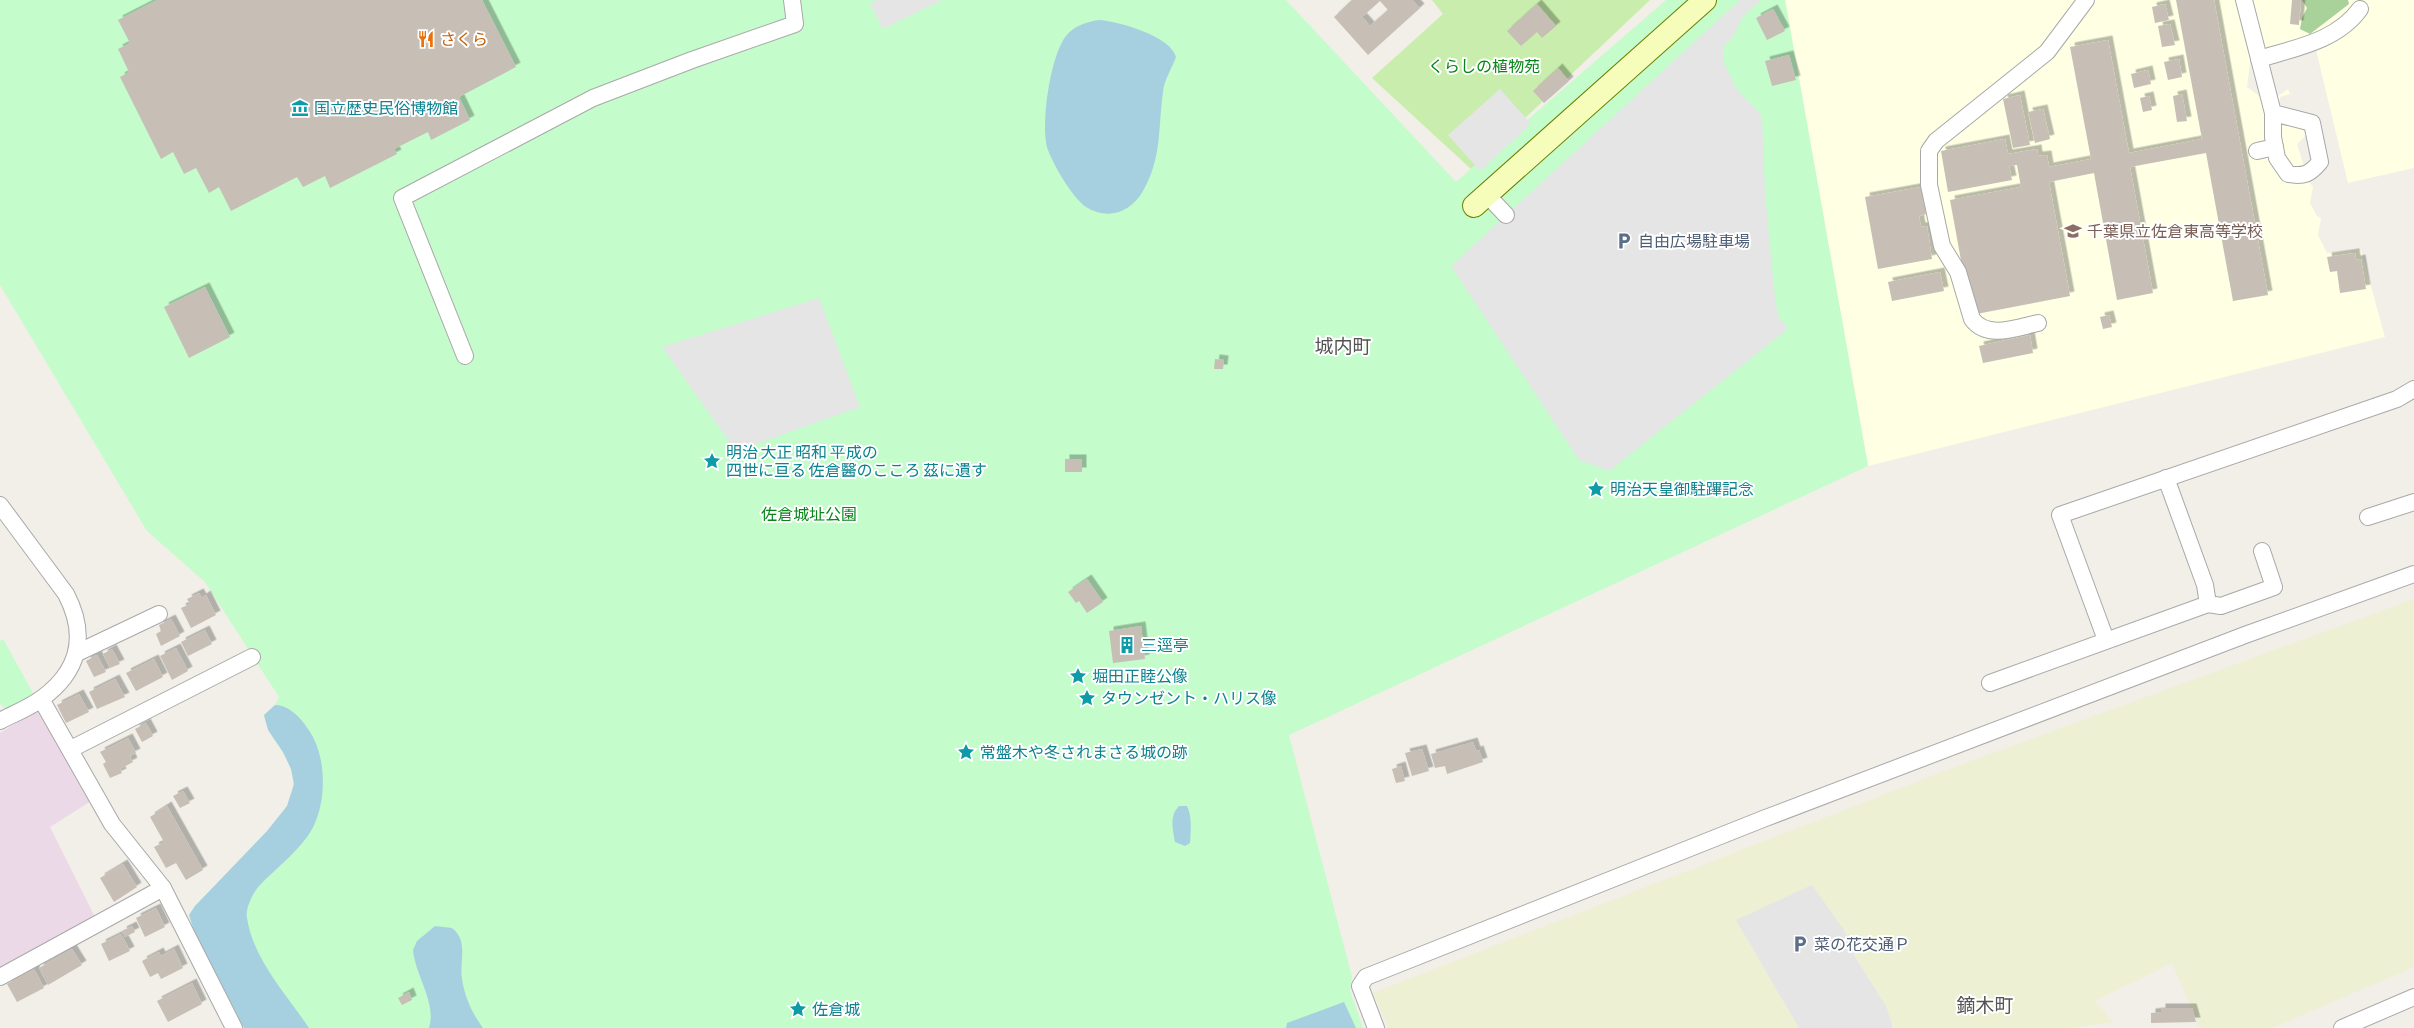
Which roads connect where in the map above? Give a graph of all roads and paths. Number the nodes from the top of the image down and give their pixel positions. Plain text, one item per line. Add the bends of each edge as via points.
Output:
1 (792, 0) edge
2 (1705, 0) edge
3 (2086, 0) edge
4 (2244, 0) edge
5 (2360, 9) dead end
6 (2259, 59) junction
7 (2273, 113) junction
8 (2275, 148) junction
9 (2257, 151) dead end
10 (1480, 200) joint
11 (1506, 215) dead end
12 (2038, 323) dead end
13 (465, 356) dead end
14 (2414, 389) edge
15 (2166, 478) junction
16 (2414, 502) edge
17 (0, 505) edge
18 (2368, 517) dead end
19 (2262, 551) dead end
20 (2414, 574) edge
21 (2208, 604) junction
22 (159, 614) dead end
23 (2106, 640) junction
24 (77, 653) junction
25 (252, 657) dead end
26 (1990, 683) dead end
27 (41, 700) junction
28 (1, 719) edge
29 (71, 749) junction
30 (163, 888) junction
31 (0, 977) edge
32 (2414, 997) edge
33 (233, 1028) edge
34 (1376, 1028) edge
35 (2342, 1028) edge

1 - 13 street via 795,24 593,98 402,198
2 - 10 street
3 - 12 street via 2047,52 1936,141 1930,151 1929,185 1942,246 1958,272 1972,320 1976,325 1993,331
4 - 6 street
5 - 6 street via 2351,22 2329,36
6 - 7 street
7 - 8 street
7 - 8 street via 2312,123 2320,162 2311,172 2301,176 2288,174 2277,158
8 - 9 street
10 - 11 street
14 - 15 street via 2397,399
15 - 21 street via 2205,585
15 - 23 street via 2060,515
16 - 18 street
17 - 24 street via 70,602 79,630
19 - 21 street via 2274,586 2221,606
20 - 34 street via 1762,819 1366,977 1360,986
21 - 23 street
22 - 24 street
23 - 26 street
24 - 27 street via 65,677
25 - 29 street
27 - 28 street
27 - 29 street
29 - 30 street via 112,824
30 - 31 street
30 - 33 street
32 - 35 street

